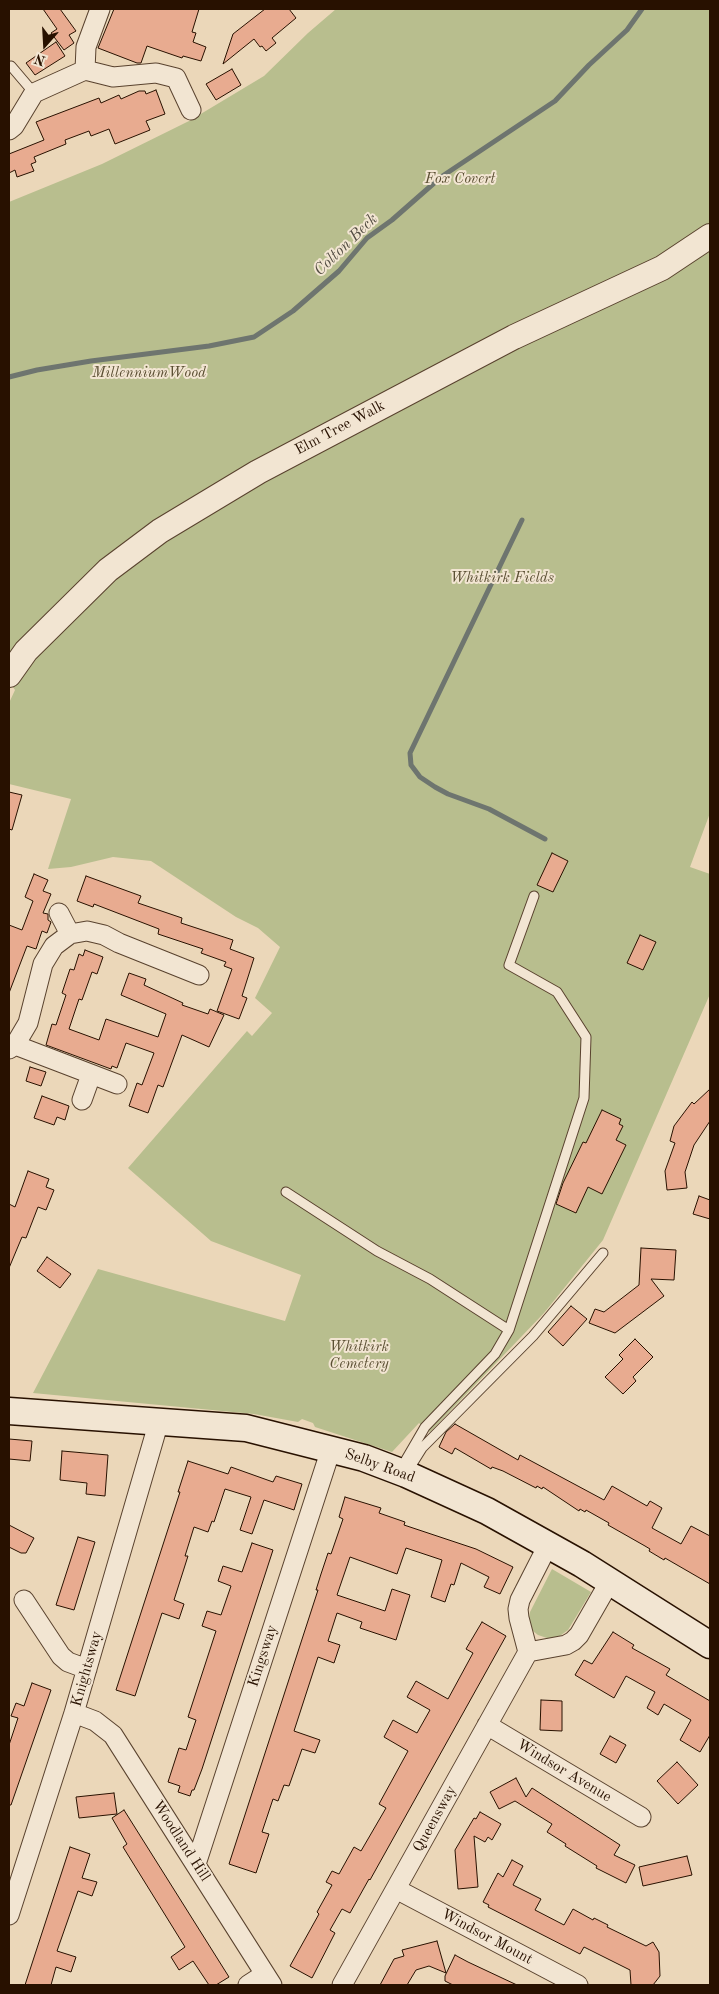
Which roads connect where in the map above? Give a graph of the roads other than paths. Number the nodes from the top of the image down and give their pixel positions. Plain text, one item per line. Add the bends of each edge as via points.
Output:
1 (100, 9) edge
2 (11, 66) dead end
3 (85, 70) junction
4 (34, 93) junction
5 (191, 110) dead end
6 (9, 130) edge
7 (710, 236) edge
8 (9, 675) edge
9 (534, 896) dead end
10 (59, 913) dead end
11 (70, 934) junction
12 (198, 975) dead end
13 (12, 1047) edge
14 (91, 1075) junction
15 (117, 1084) dead end
16 (82, 1100) dead end
17 (286, 1192) dead end
18 (603, 1253) dead end
19 (509, 1330) junction
20 (9, 1411) edge
21 (159, 1421) junction
22 (331, 1449) junction
23 (402, 1473) junction
24 (548, 1545) junction
25 (610, 1581) junction
26 (24, 1600) dead end
27 (710, 1646) edge
28 (528, 1652) junction
29 (88, 1669) junction
30 (74, 1713) junction
31 (487, 1725) junction
32 (642, 1817) dead end
33 (196, 1864) junction
34 (396, 1889) junction
35 (9, 1915) edge
36 (268, 1980) edge
37 (248, 1985) edge
38 (342, 1985) edge
39 (578, 1985) edge

1 - 3 street via 86,47
2 - 4 lane
3 - 4 street
3 - 5 street via 114,77 156,73 176,78
4 - 6 street
7 - 8 street, Elm Tree Walk via 662,268 514,337 258,472 160,531 108,570 26,651
9 - 19 lane via 509,965 557,992 586,1037 584,1098
10 - 11 street
11 - 12 street via 87,931 104,935
11 - 13 street via 54,946 44,964 28,1023
13 - 14 street
14 - 15 street
14 - 16 street
17 - 19 lane via 377,1252 430,1279
18 - 23 lane via 533,1336 422,1448
19 - 23 lane via 495,1354 425,1427
20 - 21 main road, Selby Road
21 - 22 main road, Selby Road via 246,1428
21 - 29 street, Knightsway
22 - 23 main road, Selby Road
22 - 33 street, Kingsway
23 - 24 main road, Selby Road via 487,1512
24 - 25 main road, Selby Road
24 - 28 street via 518,1609
25 - 27 main road, Selby Road
25 - 28 street via 579,1636 566,1645
26 - 29 street via 61,1656
28 - 31 street, Queensway
29 - 30 street, Knightsway
30 - 33 street, Woodland Hill via 95,1721 113,1735
30 - 35 street, Knightsway
31 - 32 street, Windsor Avenue
31 - 34 street, Queensway
33 - 36 street, Woodland Hill
34 - 38 street, Queensway
34 - 39 street, Windsor Mount
36 - 37 street

